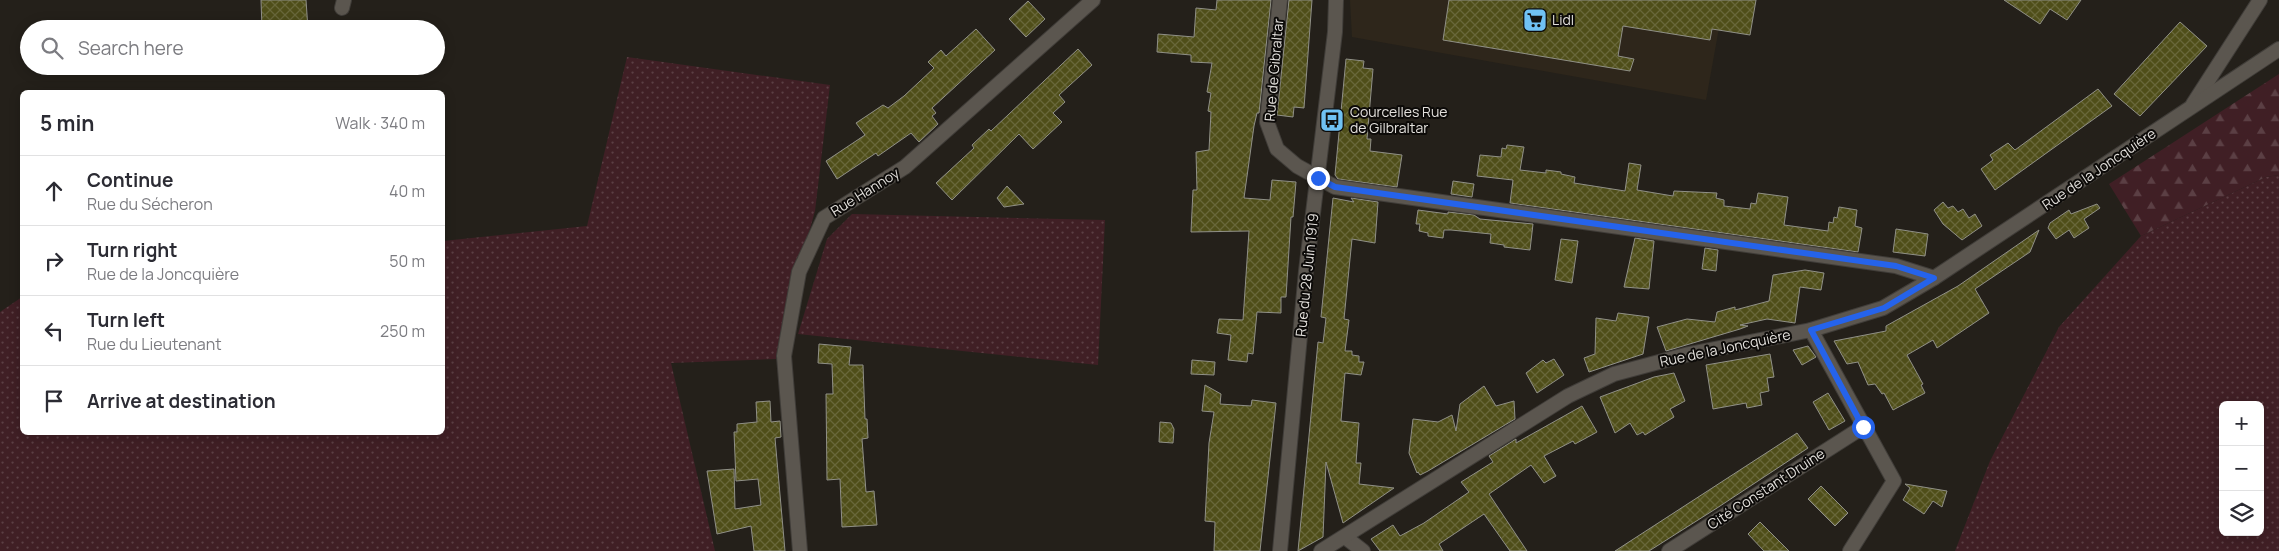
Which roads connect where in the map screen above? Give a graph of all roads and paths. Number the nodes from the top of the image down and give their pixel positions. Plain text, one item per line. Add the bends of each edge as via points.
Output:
1 (1093, 0) edge
2 (1280, 0) edge
3 (1336, 0) edge
4 (2260, 0) edge
5 (2279, 49) edge
6 (2190, 109) junction
7 (1318, 178) junction
8 (1934, 278) junction
9 (1811, 330) junction
10 (1863, 427) junction
11 (1345, 537) junction
12 (800, 551) edge
13 (1280, 551) edge
14 (1321, 551) edge
15 (1363, 551) edge
16 (1669, 551) edge
17 (1850, 551) edge

1 - 12 street, Rue Hannoy via 905,166 824,218 800,272 784,356
2 - 7 street, Rue de Gibraltar via 1267,122 1277,148 1297,166
3 - 7 street, Rue du 28 Juin 1919
4 - 6 street
5 - 6 street, Rue de la Joncquière
6 - 8 street, Rue de la Joncquière
7 - 8 street, Rue de Gibraltar via 1335,187 1896,266
7 - 13 street, Rue du 28 Juin 1919 via 1306,271
8 - 9 street, Rue de la Joncquière via 1884,308
9 - 10 street
9 - 11 street, Rue de la Joncquière via 1689,354 1614,374 1568,396
10 - 16 street, Cité Constant Druine
10 - 17 street via 1894,481
11 - 14 street, Rue de la Joncquière
11 - 15 street

